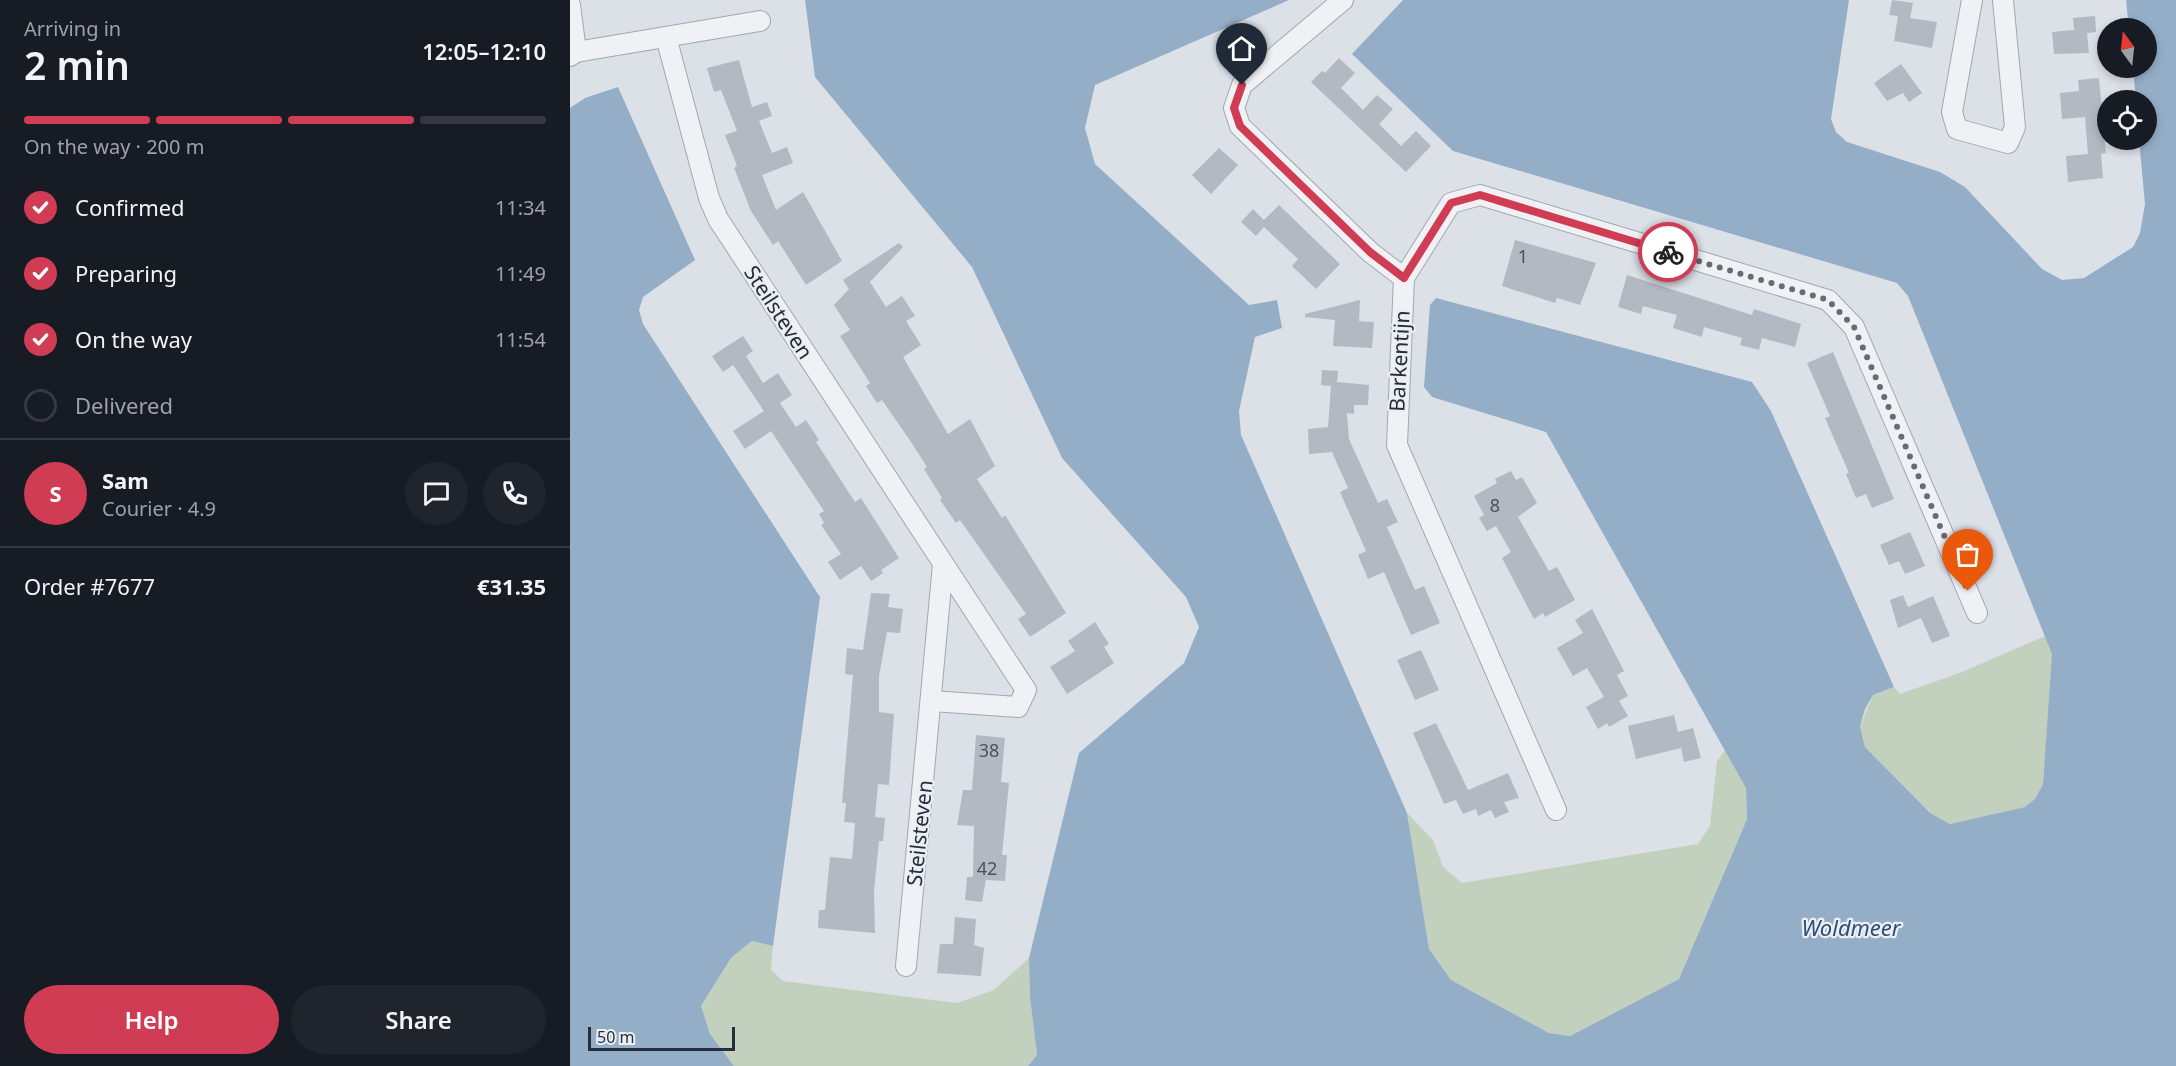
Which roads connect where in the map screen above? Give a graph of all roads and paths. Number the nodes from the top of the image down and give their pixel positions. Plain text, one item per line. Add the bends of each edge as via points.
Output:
1 (1343, 0) edge
2 (1972, 0) edge
3 (2003, 0) edge
4 (570, 5) edge
5 (760, 21) dead end
6 (666, 37) junction
7 (573, 54) edge
8 (1404, 278) junction
9 (943, 564) junction
10 (1977, 613) dead end
11 (932, 700) junction
12 (1556, 810) dead end
13 (906, 966) dead end

1 - 8 street via 1242,85 1234,108 1240,126 1370,252
2 - 3 street via 1952,112 1957,129 2008,143 2015,127
4 - 7 street
5 - 6 street
6 - 7 street
6 - 9 street, Steilsteven via 718,219
8 - 10 street via 1451,203 1480,195 1828,300 1854,327
8 - 12 street, Barkentijn via 1397,445
9 - 11 street, Steilsteven
9 - 11 street, Steilsteven via 1026,690 1018,707
11 - 13 street, Steilsteven

